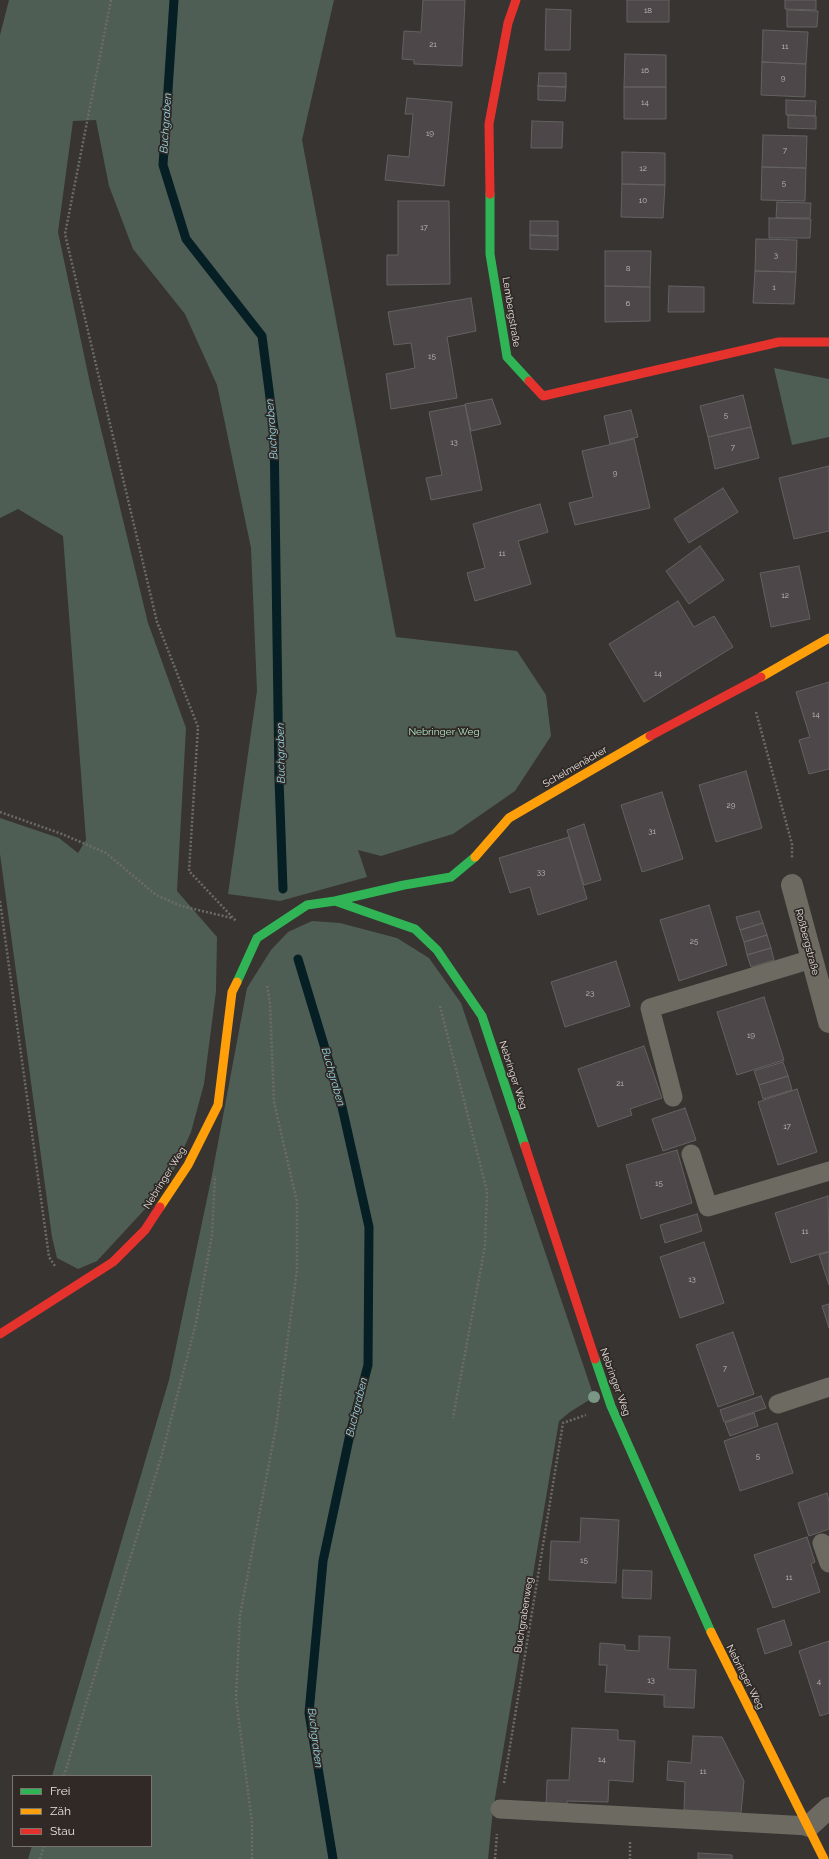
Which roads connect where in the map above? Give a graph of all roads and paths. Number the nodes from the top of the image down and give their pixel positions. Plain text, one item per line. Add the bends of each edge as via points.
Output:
1 (111, 0) edge
2 (516, 0) edge
3 (829, 342) edge
4 (829, 638) edge
5 (748, 684) junction
6 (0, 812) edge
7 (792, 885) joint
8 (0, 901) edge
9 (335, 901) junction
10 (812, 959) junction
11 (267, 983) dead end
12 (438, 1000) dead end
13 (829, 1022) edge
14 (673, 1097) dead end
15 (691, 1154) dead end
16 (829, 1171) edge
17 (215, 1174) dead end
18 (70, 1290) junction
19 (0, 1334) edge
20 (829, 1387) edge
21 (778, 1404) dead end
22 (611, 1406) junction
23 (453, 1418) dead end
24 (822, 1543) dead end
25 (829, 1563) edge
26 (64, 1775) edge
27 (829, 1808) edge
28 (500, 1809) junction
29 (809, 1826) junction
30 (44, 1847) edge
31 (40, 1859) edge
32 (252, 1859) edge
33 (495, 1859) edge
34 (824, 1859) edge

1 - 6 path via 65,234 157,622 198,727 189,870 232,918 181,906 156,895 106,853
2 - 3 street, Lembergstraße via 508,23 489,124 490,254 507,357 543,396 779,342
4 - 5 street, Schelmenäcker
5 - 7 path via 792,844
5 - 9 street, Schelmenäcker via 670,724 509,818 473,860 451,877
7 - 10 street, Roßbergstraße
8 - 18 path via 48,1256
9 - 18 street, Nebringer Weg via 307,905 257,938 232,992 218,1105 188,1165 145,1230 113,1262
9 - 22 street, Nebringer Weg via 414,929 437,950 482,1016
10 - 13 street, Roßbergstraße
10 - 14 lane via 650,1008
11 - 32 path via 274,1102 297,1202 297,1269 276,1427 240,1615 236,1698 252,1823
12 - 23 path via 487,1191 485,1246
15 - 16 lane via 708,1207
17 - 26 path via 212,1235 196,1324 162,1454
18 - 19 street, Nebringer Weg
20 - 21 lane
22 - 28 path, Buchgrabenweg via 563,1423
22 - 29 street, Nebringer Weg via 712,1634
24 - 25 lane
27 - 29 street
28 - 29 lane
28 - 33 path, Buchgrabenweg
29 - 34 street, Nebringer Weg
30 - 31 path

